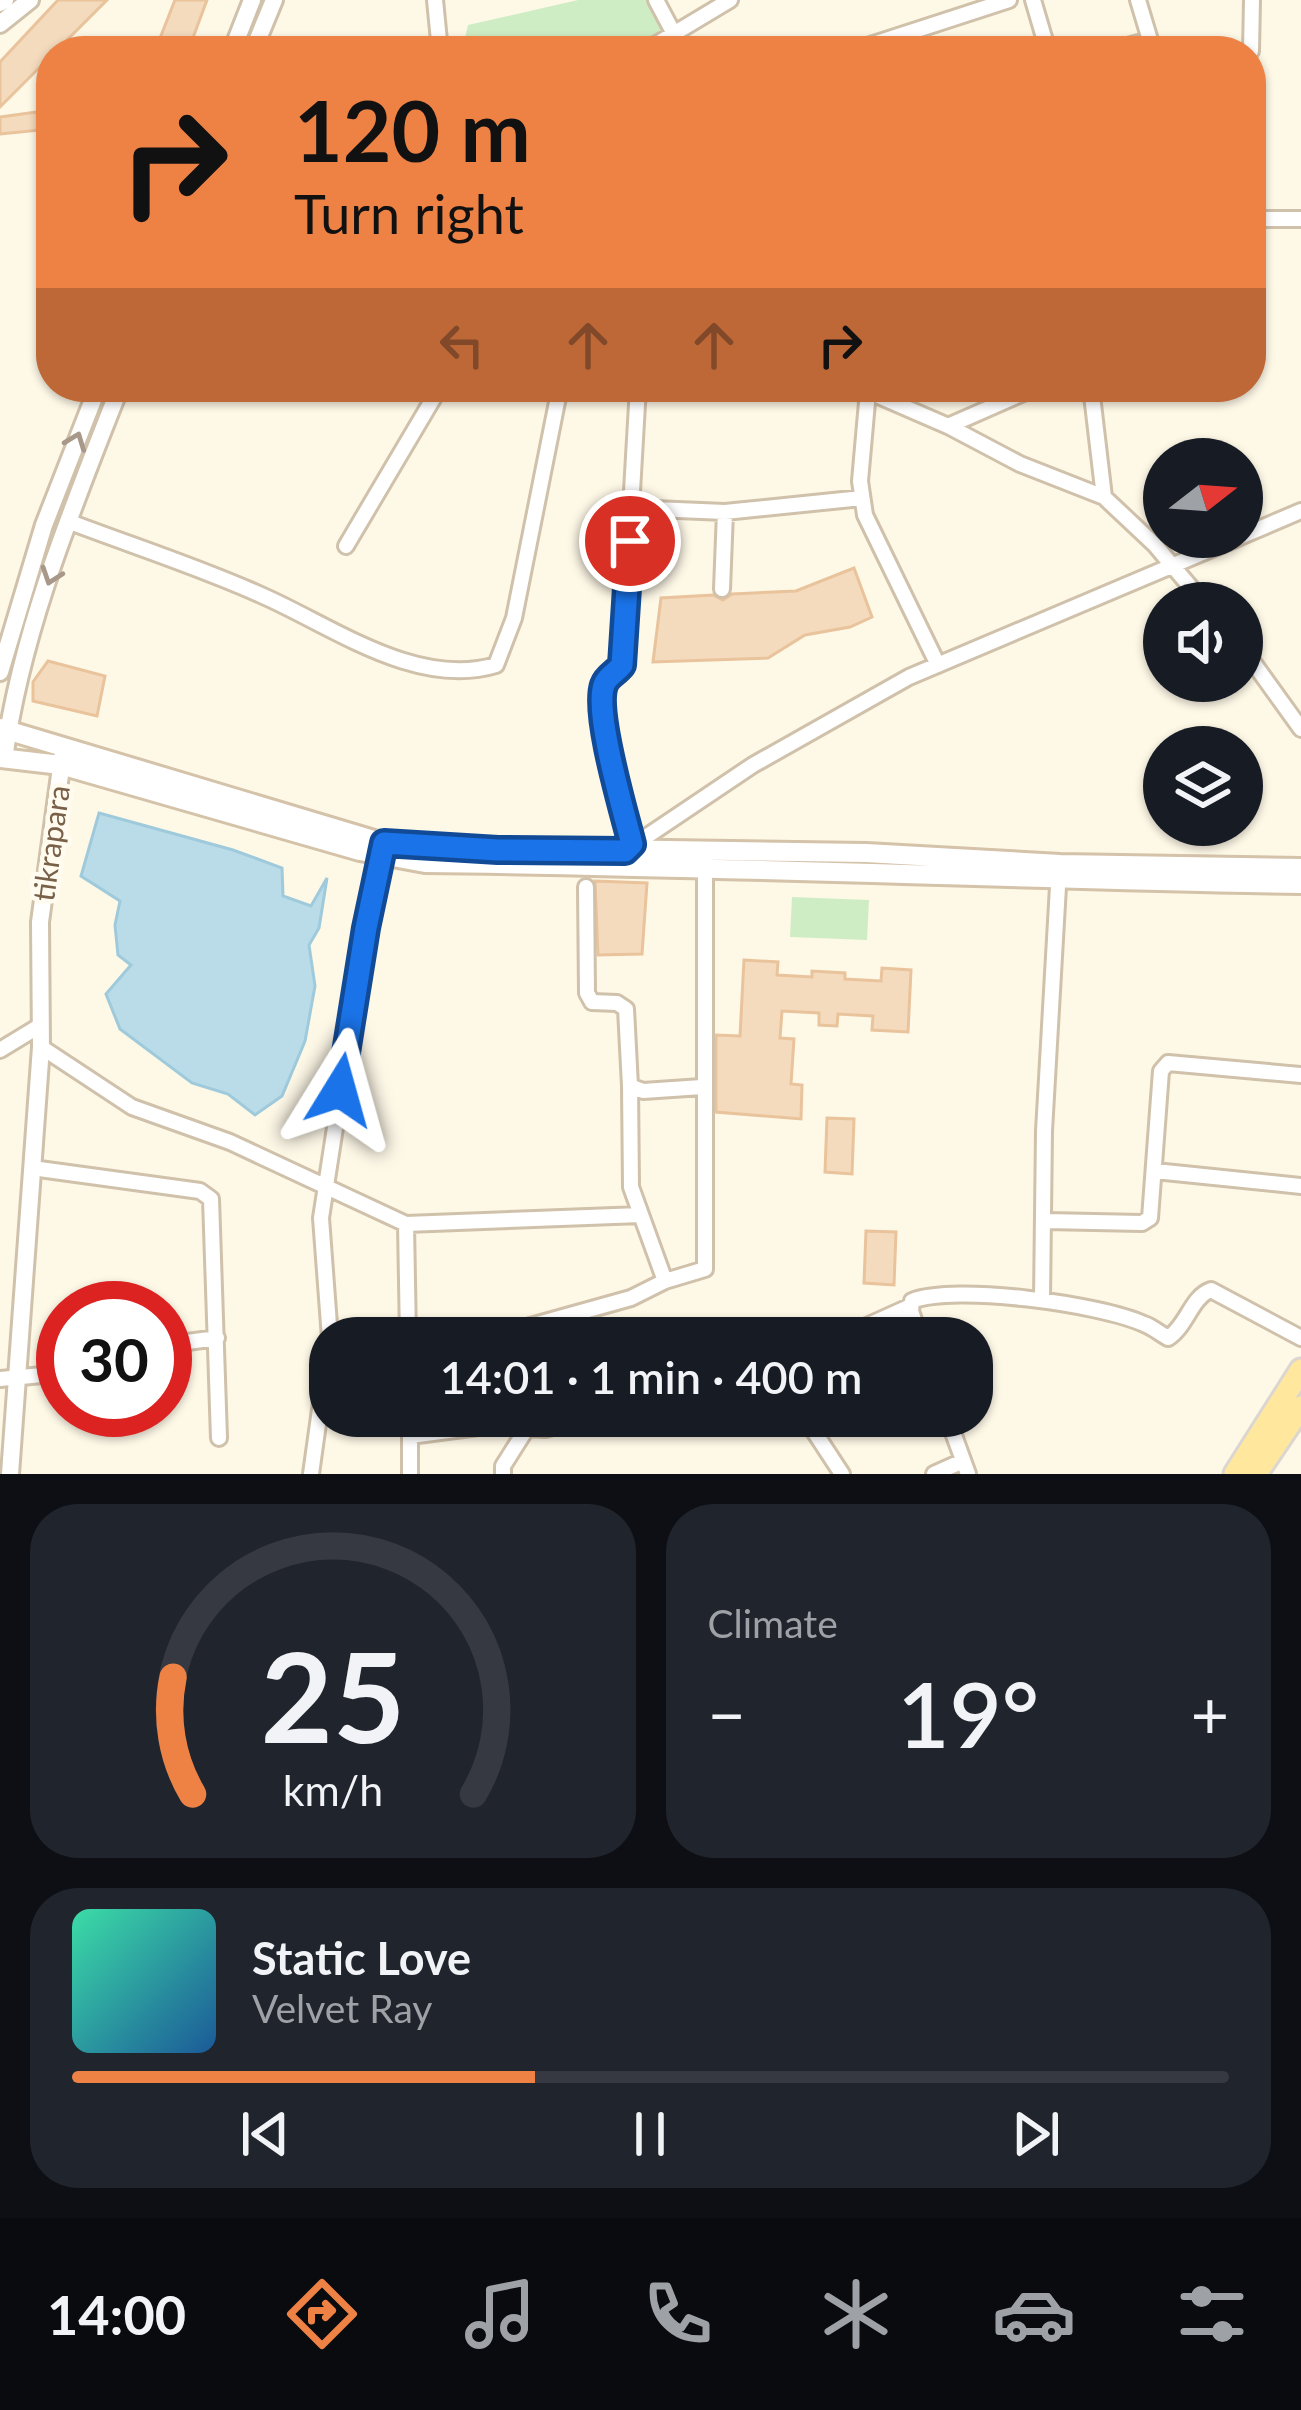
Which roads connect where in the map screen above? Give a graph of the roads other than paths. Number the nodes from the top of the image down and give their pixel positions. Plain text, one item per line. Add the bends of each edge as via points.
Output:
1 (30, 0) edge
2 (252, 0) edge
3 (274, 0) edge
4 (435, 0) edge
5 (656, 0) edge
6 (730, 0) edge
7 (1009, 0) edge
8 (1033, 0) edge
9 (1138, 0) edge
10 (1252, 0) edge
11 (0, 24) edge
12 (674, 34) junction
13 (238, 36) edge
14 (259, 36) edge
15 (439, 36) edge
16 (671, 36) edge
17 (898, 36) edge
18 (1044, 36) edge
19 (1149, 36) edge
20 (1251, 36) edge
21 (1266, 219) edge
22 (1301, 219) edge
23 (92, 402) edge
24 (114, 402) edge
25 (431, 402) edge
26 (557, 402) edge
27 (637, 402) edge
28 (863, 402) edge
29 (893, 402) edge
30 (900, 402) edge
31 (1002, 402) edge
32 (1093, 402) edge
33 (900, 405) junction
34 (948, 426) junction
35 (1104, 497) junction
36 (862, 498) junction
37 (630, 508) junction
38 (1301, 511) edge
39 (725, 512) junction
40 (70, 522) junction
41 (1263, 527) edge
42 (346, 546) dead end
43 (1191, 558) edge
44 (1172, 566) junction
45 (1186, 582) edge
46 (722, 590) dead end
47 (938, 665) junction
48 (0, 672) edge
49 (1263, 676) edge
50 (4, 729) edge
51 (1301, 729) edge
52 (62, 756) junction
53 (2, 758) edge
54 (628, 848) junction
55 (382, 850) junction
56 (704, 868) junction
57 (1301, 868) edge
58 (1059, 872) junction
59 (1301, 884) edge
60 (586, 887) dead end
61 (41, 1025) junction
62 (41, 1047) junction
63 (0, 1050) edge
64 (1301, 1075) edge
65 (630, 1086) junction
66 (702, 1087) junction
67 (32, 1168) junction
68 (1155, 1172) junction
69 (1301, 1186) edge
70 (326, 1190) junction
71 (641, 1215) junction
72 (1046, 1221) junction
73 (406, 1224) junction
74 (664, 1280) junction
75 (1042, 1299) junction
76 (910, 1306) junction
77 (408, 1317) edge
78 (563, 1317) edge
79 (886, 1317) edge
80 (913, 1317) edge
81 (217, 1338) junction
82 (1301, 1338) edge
83 (192, 1341) edge
84 (1301, 1370) edge
85 (9, 1380) edge
86 (1301, 1407) edge
87 (410, 1437) edge
88 (518, 1437) edge
89 (818, 1437) edge
90 (955, 1437) edge
91 (219, 1438) dead end
92 (966, 1468) edge
93 (10, 1474) edge
94 (311, 1474) edge
95 (410, 1474) edge
96 (503, 1474) edge
97 (842, 1474) edge
98 (934, 1474) edge
99 (1235, 1474) edge
100 (1256, 1474) edge

1 - 11 street
2 - 13 street
3 - 14 street
4 - 15 street
5 - 12 street
6 - 12 street
7 - 17 street
8 - 18 street
9 - 19 street
10 - 20 street
12 - 16 street
21 - 22 street
48 -> 23 street
24 - 40 street
25 - 42 street
26 - 40 street via 514,618 496,665 473,672 369,647 261,594
27 - 37 street
28 - 36 street
29 - 33 street
30 - 33 street
31 - 34 street
32 - 35 street
33 - 34 street
34 - 35 street
35 - 44 street
36 - 39 street
36 - 47 street
37 - 39 street
37 - 54 street via 622,665 602,691
38 - 41 street
39 - 46 street
40 -> 50 street
43 - 44 street
44 - 45 street
44 - 47 street
47 - 54 street via 753,765
49 - 51 street
50 - 52 main road
50 - 53 street
52 - 53 main road
52 - 55 main road
52 - 61 street, tikrapara via 40,940
54 - 55 main road
54 - 58 main road via 866,853
55 - 56 main road via 425,863
55 - 70 street
56 - 58 main road
56 - 66 street
57 - 58 main road
58 - 59 main road
58 - 72 street
60 - 65 street via 587,993 592,1002 626,1010
61 - 62 street, tikrapara
61 - 63 street
62 - 67 street, tikrapara
62 - 70 street via 132,1107 230,1142
64 - 68 street via 1163,1066
65 - 66 street
65 - 71 street via 631,1187
66 - 74 street via 705,1269
67 - 81 street via 206,1193 214,1207
67 - 85 street, tikrapara
68 - 69 street
68 - 72 street via 1147,1221
70 - 73 street
70 - 94 street via 330,1338
71 - 73 street
71 - 74 street
72 - 75 street
73 - 77 street
74 - 78 street
75 - 76 street via 936,1296
75 - 82 street via 1142,1322 1168,1338 1211,1290
76 - 79 street
76 - 80 street
81 - 83 street
81 - 91 street
84 - 99 main road
85 - 93 street, tikrapara
86 - 100 main road
87 - 95 street
88 - 96 street
89 - 97 street
90 - 92 street
92 - 98 street

